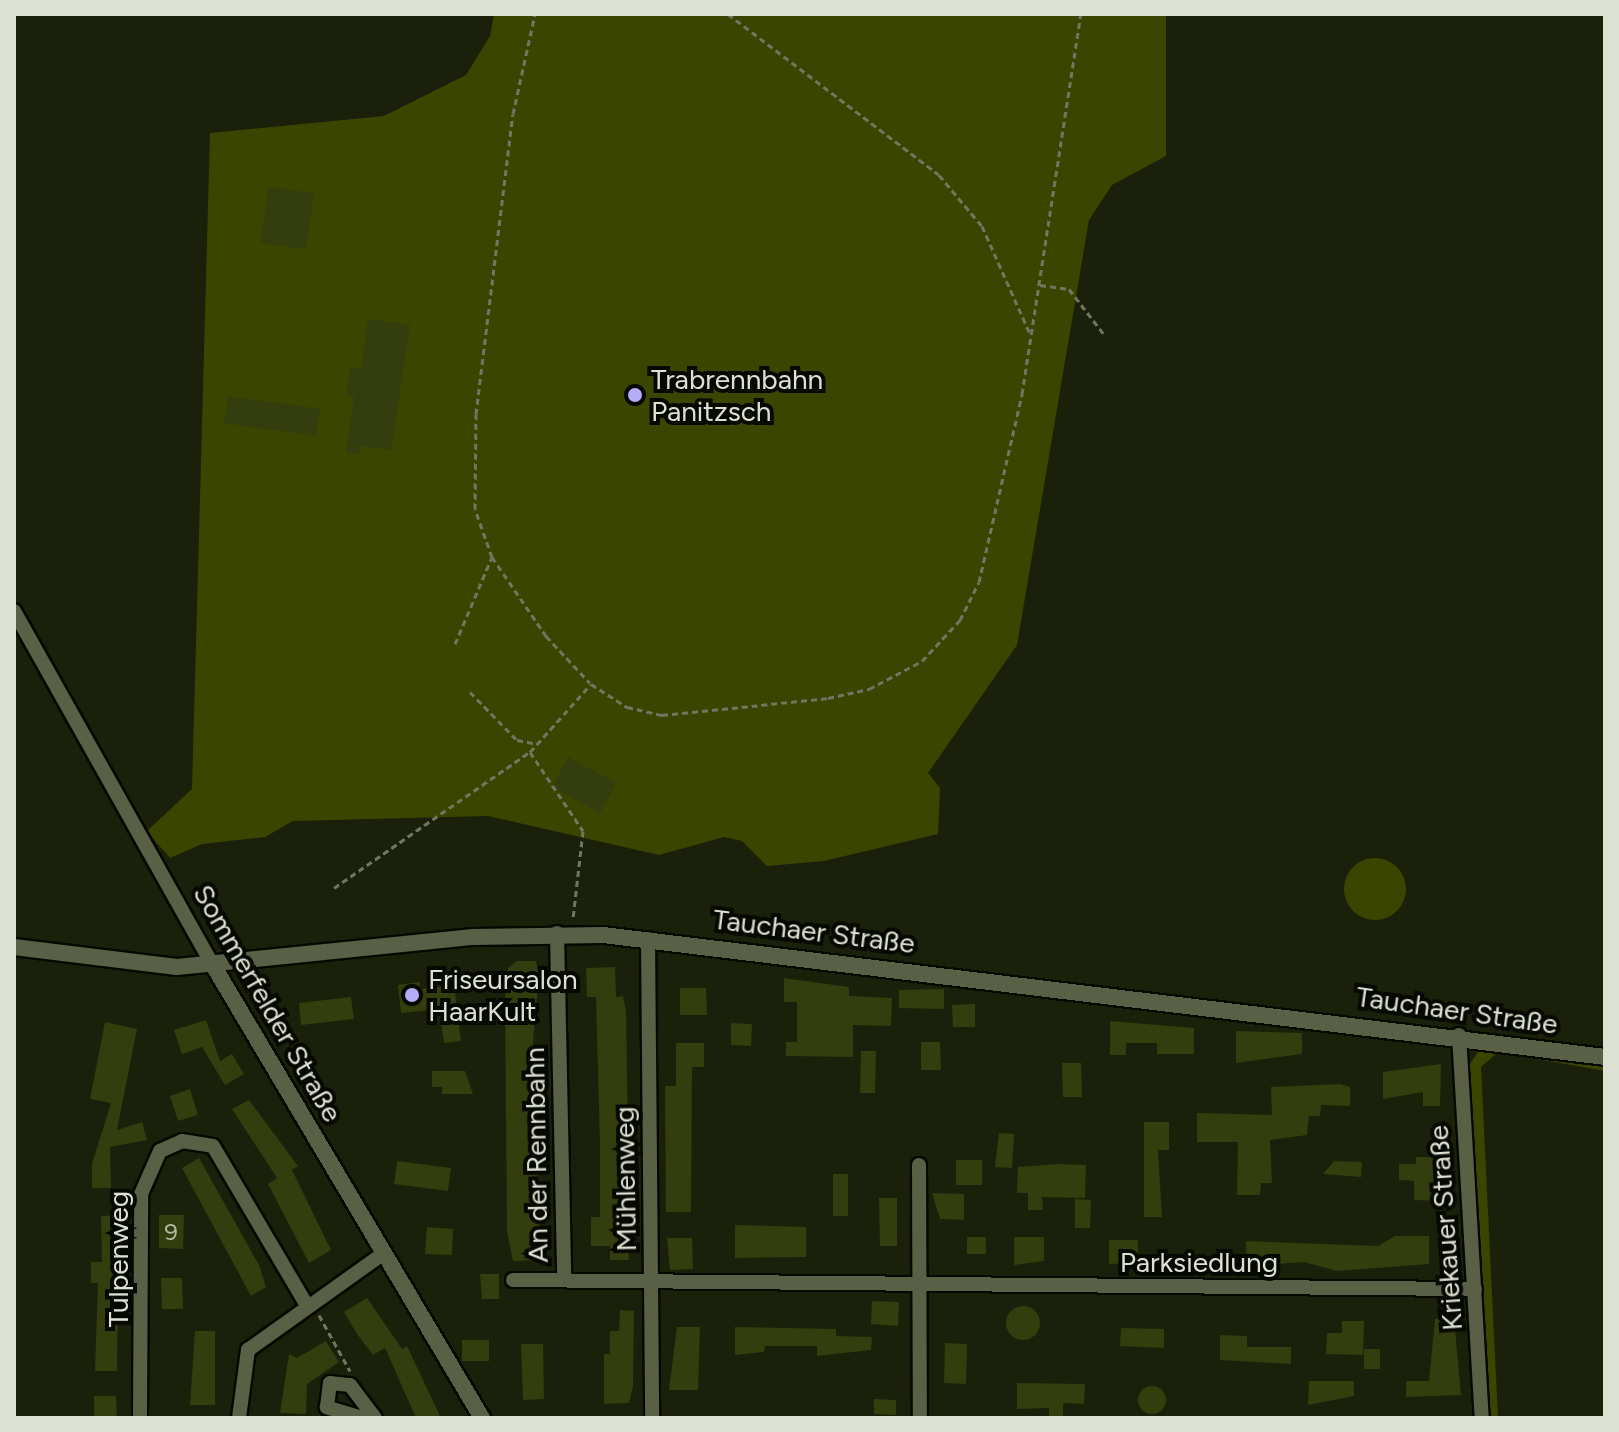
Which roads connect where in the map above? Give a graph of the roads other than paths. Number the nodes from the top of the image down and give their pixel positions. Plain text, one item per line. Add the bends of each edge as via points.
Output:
1 (14, 611) edge
2 (565, 934) junction
3 (648, 939) junction
4 (14, 947) edge
5 (213, 965) junction
6 (1459, 1035) junction
7 (1605, 1057) edge
8 (919, 1165) dead end
9 (381, 1255) junction
10 (564, 1279) junction
11 (513, 1280) dead end
12 (651, 1283) junction
13 (922, 1287) junction
14 (1475, 1289) junction
15 (307, 1301) junction
16 (140, 1418) edge
17 (239, 1418) edge
18 (362, 1418) edge
19 (375, 1418) edge
20 (482, 1418) edge
21 (652, 1418) edge
22 (920, 1418) edge
23 (1482, 1418) edge

1 - 5 street, Sommerfelder Straße
2 - 3 street, Tauchaer Straße
2 - 5 street, Tauchaer Straße
2 - 10 street, An der Rennbahn
3 - 6 street, Tauchaer Straße
3 - 12 street, Mühlenweg
4 - 5 street, Tauchaer Straße via 136,964
5 - 9 street, Sommerfelder Straße
6 - 7 street, Tauchaer Straße
6 - 14 street, Kriekauer Straße
8 - 13 street
9 - 15 street
9 - 20 street, Sommerfelder Straße
10 - 11 street, Parksiedlung
10 - 12 street, Parksiedlung
12 - 13 street, Parksiedlung
12 - 21 street, Mühlenweg
13 - 14 street, Parksiedlung
13 - 22 street
14 - 23 street, Kriekauer Straße
15 - 16 street, Tulpenweg via 213,1146 182,1141 160,1151 141,1194
15 - 17 street via 248,1350
18 - 19 street via 324,1402 330,1383 346,1382

